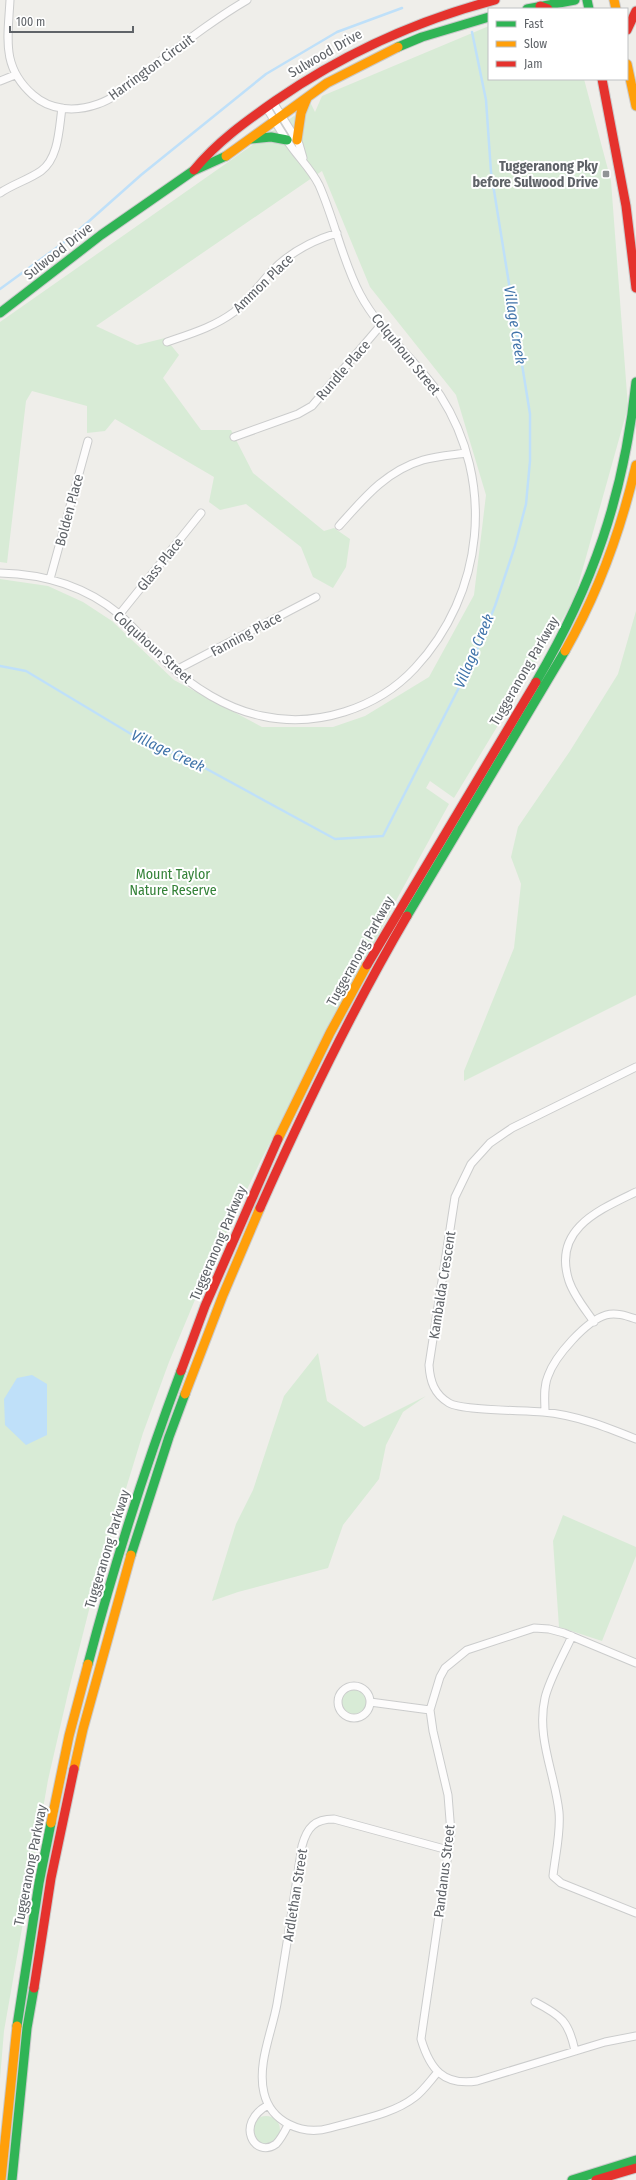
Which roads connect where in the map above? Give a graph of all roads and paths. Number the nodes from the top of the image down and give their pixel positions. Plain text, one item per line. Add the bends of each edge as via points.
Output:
1 (10, 0) edge
2 (247, 0) edge
3 (495, 0) edge
4 (575, 0) edge
5 (544, 8) edge
6 (636, 11) edge
7 (488, 17) edge
8 (628, 28) edge
9 (628, 69) edge
10 (15, 75) junction
11 (600, 80) edge
12 (0, 81) edge
13 (310, 94) junction
14 (270, 104) junction
15 (636, 106) edge
16 (62, 108) junction
17 (278, 117) junction
18 (248, 140) junction
19 (287, 140) junction
20 (297, 140) junction
21 (303, 158) junction
22 (193, 171) junction
23 (0, 193) edge
24 (337, 232) junction
25 (636, 288) edge
26 (1, 313) edge
27 (381, 325) junction
28 (167, 342) dead end
29 (636, 382) edge
30 (234, 437) dead end
31 (88, 441) dead end
32 (466, 453) junction
33 (636, 466) edge
34 (201, 513) dead end
35 (339, 526) dead end
36 (0, 573) edge
37 (50, 579) junction
38 (316, 597) dead end
39 (119, 614) junction
40 (176, 670) junction
41 (636, 1067) edge
42 (636, 1192) edge
43 (636, 1320) edge
44 (594, 1322) junction
45 (544, 1412) junction
46 (636, 1439) edge
47 (572, 1636) junction
48 (636, 1663) edge
49 (370, 1702) junction
50 (430, 1710) junction
51 (448, 1850) junction
52 (636, 1913) edge
53 (536, 2002) dead end
54 (636, 2036) edge
55 (575, 2051) junction
56 (437, 2073) junction
57 (268, 2106) junction
58 (288, 2125) junction
59 (636, 2160) edge
60 (636, 2168) edge
61 (1, 2180) edge
62 (12, 2180) edge
63 (572, 2180) edge
64 (596, 2180) edge

1 - 10 street, Harrington Circuit via 7,44 8,57
2 - 16 street, Harrington Circuit via 207,26 108,100 85,108
3 - 14 main road, Sulwood Drive via 422,21 382,37 342,57
4 - 5 main road
6 - 8 main road
7 - 13 main road, Sulwood Drive via 439,31 384,52
9 - 15 main road
10 - 12 street
10 - 16 street, Harrington Circuit via 36,98
11 - 25 main road via 626,206
13 - 17 main road, Sulwood Drive
13 - 20 main road via 301,108
14 - 17 street, Colquhoun Street
14 - 22 main road, Sulwood Drive via 218,143
16 - 23 street via 56,147 49,162 42,170
17 - 18 main road, Sulwood Drive
17 - 19 street, Colquhoun Street
17 - 20 street, Colquhoun Street
18 - 19 main road via 261,137
18 - 22 main road, Sulwood Drive via 220,160
19 - 21 street, Colquhoun Street
20 - 21 street, Colquhoun Street
21 - 24 street, Colquhoun Street via 317,181
22 - 26 main road, Sulwood Drive via 101,235
24 - 27 street, Colquhoun Street via 361,296
24 - 28 street, Ammon Place via 302,246 286,258 251,298 226,318
27 - 30 street, Rundle Place via 312,406 298,414
27 - 32 street, Colquhoun Street via 439,394 457,428
29 - 61 main road, Tuggeranong Parkway via 630,435 615,506 576,609 548,661 398,911 331,1031 241,1222 165,1414 112,1578 65,1759 23,1983
31 - 37 street, Bolden Place
32 - 35 street via 424,460 390,475 375,486
32 - 40 street, Colquhoun Street via 474,493 475,520 469,573 444,632 428,654 390,689 362,705 331,716 311,720 288,720 264,717 230,705 196,686
33 - 62 main road, Tuggeranong Parkway via 616,541 579,627 352,1015 250,1229 186,1388 120,1587 71,1779 33,1992
34 - 39 street, Glass Place
36 - 37 street, Colquhoun Street via 18,573
37 - 39 street, Colquhoun Street via 86,593
38 - 40 street, Fanning Place
39 - 40 street, Colquhoun Street
41 - 45 street, Kambalda Crescent via 512,1128 490,1143 471,1164 455,1197 429,1365 430,1380 436,1391 450,1403
42 - 44 street via 586,1219 574,1232 567,1246 566,1269 569,1281
43 - 44 street via 615,1314 601,1317
44 - 45 street via 567,1346 551,1367 547,1377
45 - 46 street, Kambalda Crescent via 591,1421
47 - 48 street, Pandanus Street
47 - 50 street, Pandanus Street via 549,1629 534,1628 467,1650 445,1668
47 - 52 street via 545,1697 543,1719 543,1742 552,1771 559,1814 553,1876 561,1883
49 - 49 street via 366,1714 353,1718 341,1712 338,1701 344,1689 355,1686 366,1691
49 - 50 street
50 - 51 street, Pandanus Street via 448,1795 451,1833
51 - 56 street, Pandanus Street via 421,2039 430,2064
51 - 57 street, Ardlethan Street via 334,1819 318,1821 307,1832 302,1846 264,2064 262,2081
53 - 55 street via 553,2011 566,2024 571,2031
54 - 55 street
55 - 56 street via 465,2083
56 - 58 street via 416,2096 390,2110 320,2131
57 - 58 street
57 - 58 street via 259,2110 251,2123 249,2132 254,2142 262,2146 272,2145 279,2140
59 - 63 main road
60 - 64 main road

